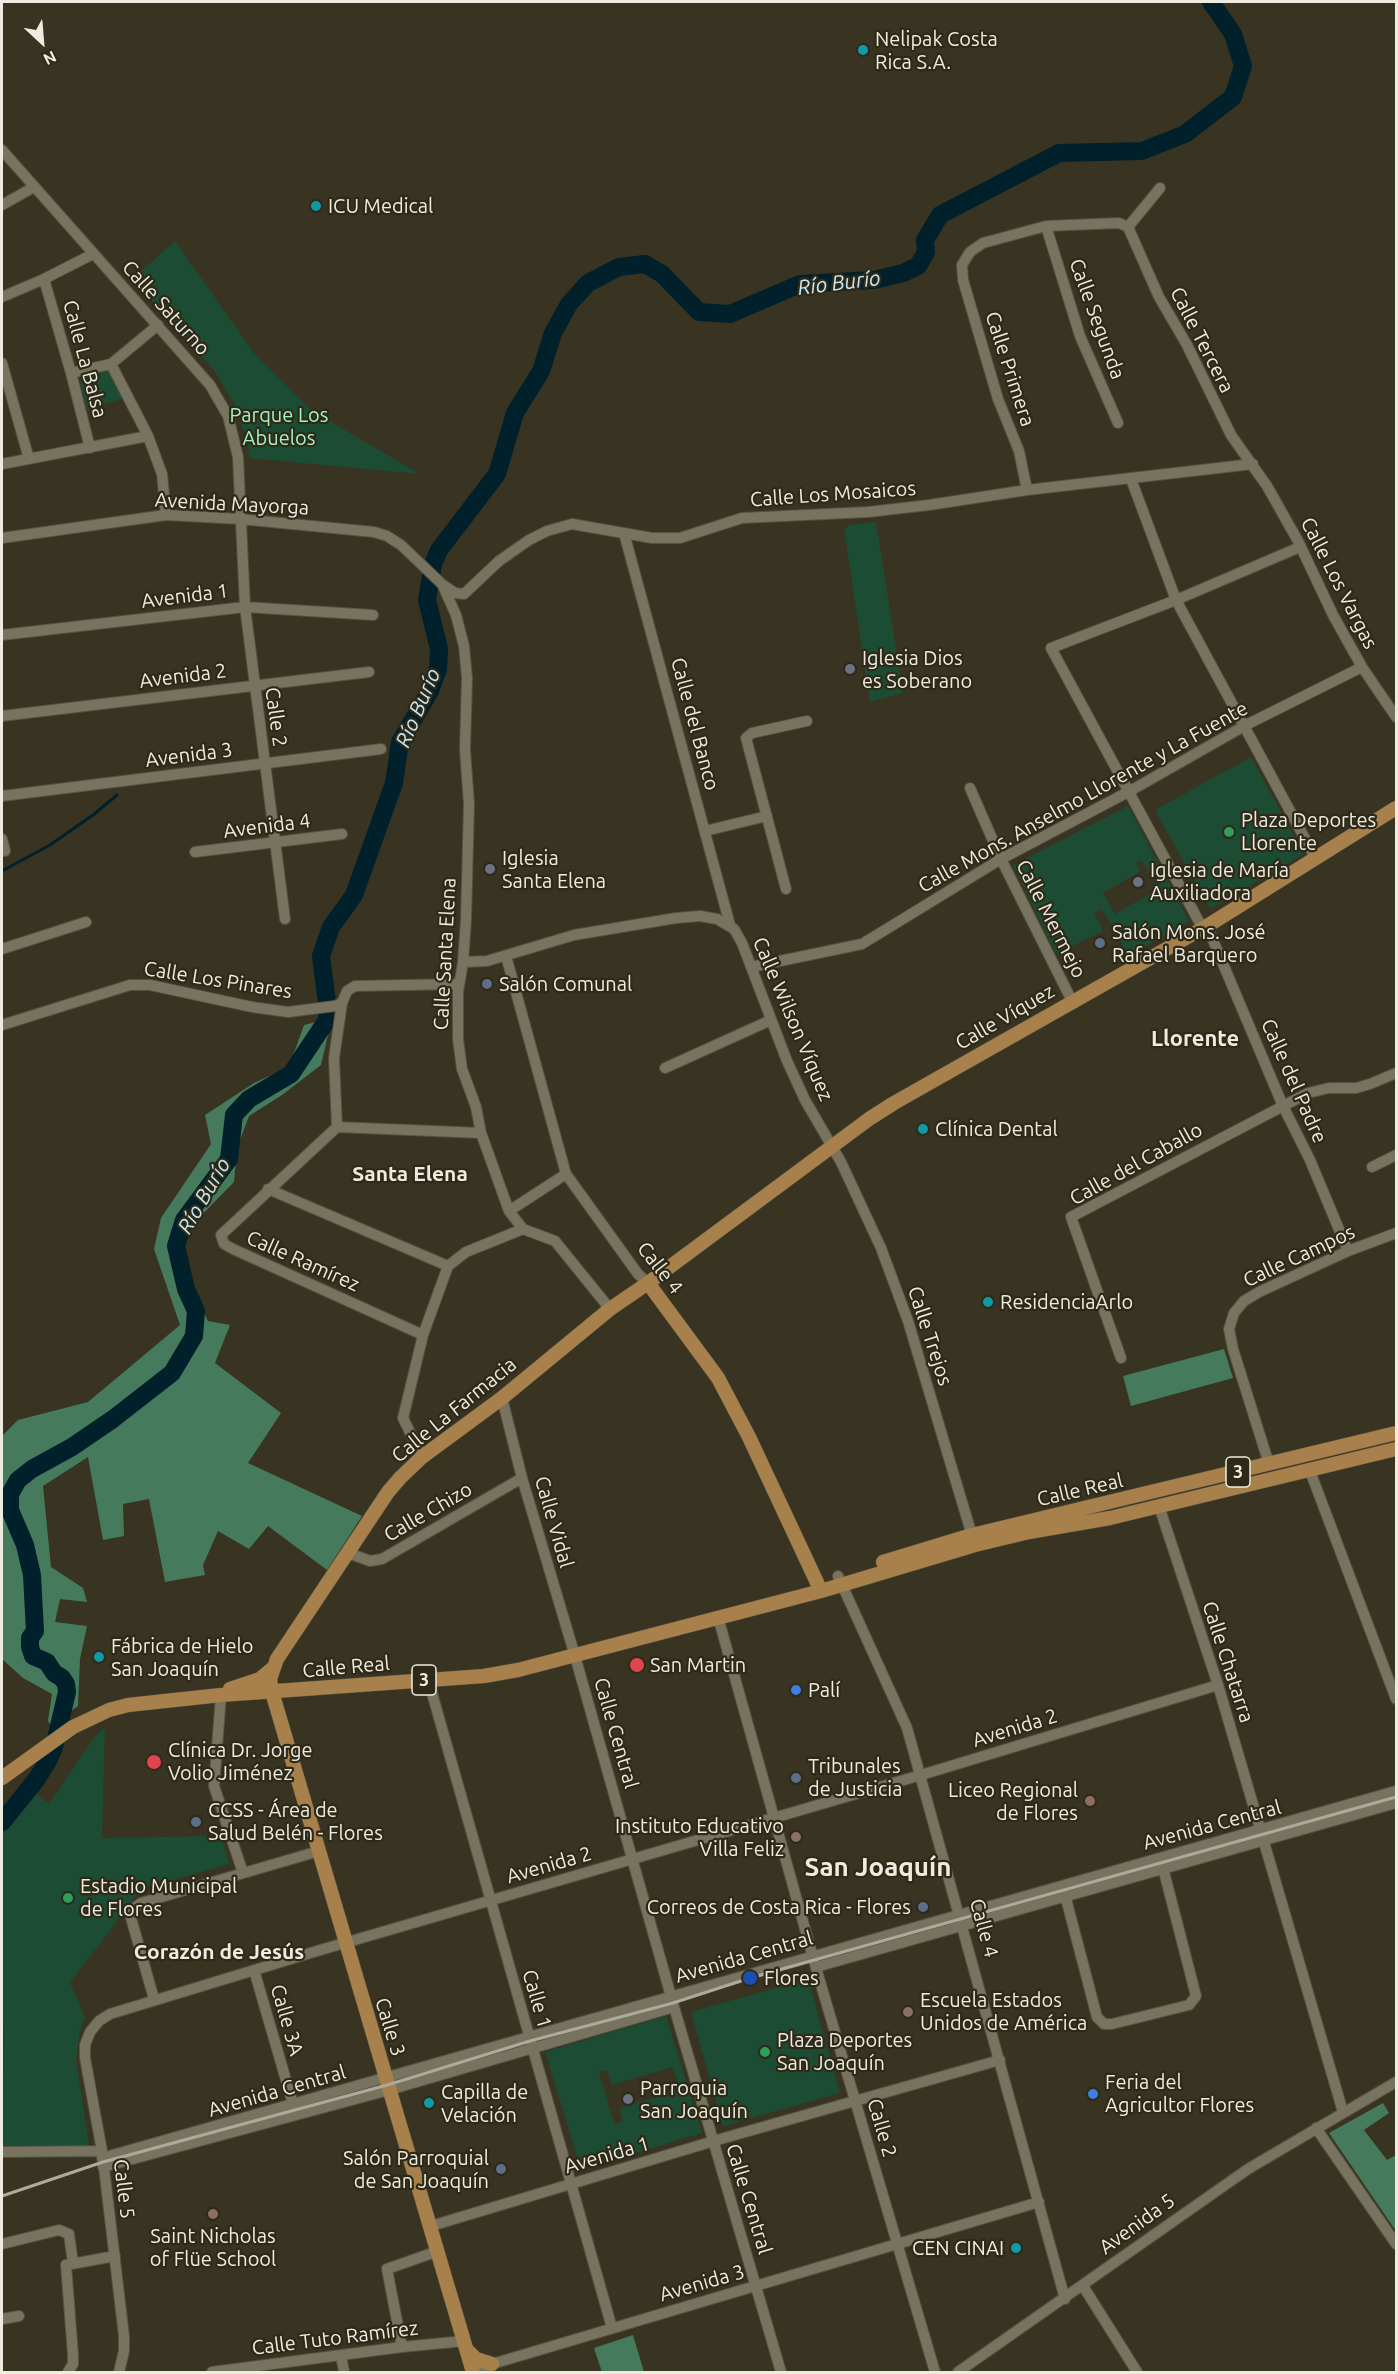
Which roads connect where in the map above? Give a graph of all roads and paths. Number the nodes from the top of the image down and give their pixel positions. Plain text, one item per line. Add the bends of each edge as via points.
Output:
1 (2, 150) edge
2 (34, 187) junction
3 (1160, 188) dead end
4 (2, 205) edge
5 (1046, 226) junction
6 (1128, 227) junction
7 (93, 254) junction
8 (44, 279) junction
9 (2, 297) edge
10 (158, 325) junction
11 (2, 363) edge
12 (111, 364) junction
13 (71, 372) junction
14 (1118, 423) dead end
15 (148, 436) junction
16 (90, 448) junction
17 (29, 459) junction
18 (2, 464) edge
19 (1252, 464) junction
20 (1131, 479) junction
21 (1027, 490) junction
22 (166, 515) junction
23 (240, 519) junction
24 (624, 533) junction
25 (2, 538) edge
26 (1300, 547) junction
27 (443, 585) junction
28 (469, 591) junction
29 (1176, 600) junction
30 (245, 607) junction
31 (373, 615) dead end
32 (456, 615) junction
33 (2, 635) edge
34 (1362, 667) junction
35 (369, 672) dead end
36 (254, 686) junction
37 (2, 716) edge
38 (1396, 717) edge
39 (807, 721) dead end
40 (1246, 725) junction
41 (381, 749) dead end
42 (264, 763) junction
43 (970, 788) dead end
44 (1130, 791) junction
45 (2, 796) edge
46 (1396, 808) edge
47 (767, 816) junction
48 (705, 831) junction
49 (342, 834) dead end
50 (2, 839) edge
51 (275, 843) junction
52 (5, 851) dead end
53 (195, 852) dead end
54 (1001, 859) junction
55 (1316, 859) junction
56 (786, 889) dead end
57 (285, 919) dead end
58 (86, 922) dead end
59 (730, 925) junction
60 (1205, 928) junction
61 (2, 949) edge
62 (506, 956) junction
63 (463, 962) junction
64 (751, 967) junction
65 (459, 984) junction
66 (1072, 1001) junction
67 (339, 1005) junction
68 (771, 1020) junction
69 (2, 1025) edge
70 (665, 1068) dead end
71 (1396, 1073) edge
72 (1283, 1106) junction
73 (337, 1127) junction
74 (481, 1133) junction
75 (832, 1146) junction
76 (1396, 1155) edge
77 (1372, 1167) dead end
78 (566, 1174) junction
79 (268, 1189) junction
80 (509, 1211) junction
81 (523, 1229) junction
82 (1396, 1233) edge
83 (1348, 1251) junction
84 (448, 1266) junction
85 (648, 1283) junction
86 (610, 1309) junction
87 (423, 1335) junction
88 (1121, 1359) dead end
89 (502, 1398) junction
90 (1396, 1433) edge
91 (1363, 1442) junction
92 (1396, 1449) edge
93 (422, 1457) junction
94 (1269, 1464) junction
95 (1310, 1471) junction
96 (522, 1478) junction
97 (1192, 1484) junction
98 (1217, 1492) junction
99 (1159, 1506) junction
100 (1095, 1507) junction
101 (974, 1540) junction
102 (348, 1553) junction
103 (840, 1581) junction
104 (819, 1587) junction
105 (718, 1617) junction
106 (575, 1656) junction
107 (272, 1669) junction
108 (428, 1679) junction
109 (1218, 1685) junction
110 (272, 1692) junction
111 (221, 1695) junction
112 (1396, 1699) edge
113 (921, 1775) junction
114 (2, 1778) edge
115 (1396, 1791) edge
116 (1396, 1803) edge
117 (775, 1817) junction
118 (1263, 1834) junction
119 (319, 1851) junction
120 (1160, 1858) junction
121 (633, 1860) junction
122 (1163, 1869) junction
123 (243, 1873) junction
124 (1064, 1891) junction
125 (490, 1902) junction
126 (961, 1919) junction
127 (345, 1943) junction
128 (813, 1955) junction
129 (816, 1967) junction
130 (254, 1970) junction
131 (154, 1999) junction
132 (673, 2002) junction
133 (99, 2021) joint
134 (531, 2042) junction
135 (1000, 2060) junction
136 (1396, 2082) edge
137 (387, 2084) junction
138 (856, 2101) junction
139 (294, 2109) junction
140 (1343, 2112) junction
141 (1316, 2128) junction
142 (712, 2142) junction
143 (2, 2152) edge
144 (102, 2159) junction
145 (572, 2184) junction
146 (1039, 2202) junction
147 (431, 2226) junction
148 (2, 2244) edge
149 (898, 2244) junction
150 (1396, 2244) edge
151 (438, 2251) junction
152 (115, 2256) junction
153 (73, 2263) junction
154 (756, 2286) junction
155 (1083, 2286) junction
156 (1065, 2299) junction
157 (19, 2316) dead end
158 (2, 2319) edge
159 (612, 2328) junction
160 (465, 2345) junction
161 (402, 2346) junction
162 (341, 2355) junction
163 (487, 2368) edge
164 (120, 2369) edge
165 (68, 2373) edge
166 (212, 2373) edge
167 (344, 2373) edge
168 (473, 2373) edge
169 (782, 2373) edge
170 (935, 2373) edge
171 (958, 2373) edge
172 (1137, 2373) edge

1 - 2 street, Calle Saturno
2 - 4 street
2 - 7 street, Calle Saturno
3 - 6 street
5 - 6 street via 1119,223
5 - 14 street, Calle Segunda via 1080,336
5 - 21 street, Calle Primera via 983,243 970,252 962,265 963,280 998,399 1019,451
6 - 19 street, Calle Tercera via 1230,435
7 - 8 street
7 - 10 street, Calle Saturno
8 - 9 street
8 - 13 street, Calle La Balsa
10 - 12 street
10 - 23 street, Calle Saturno via 210,385 228,416 238,457
11 - 17 street
12 - 13 street
12 - 15 street
13 - 16 street, Calle La Balsa
15 - 16 street
15 - 22 street via 162,474
16 - 17 street
17 - 18 street
19 - 20 street, Calle Los Mosaicos
19 - 26 street, Calle Los Vargas
20 - 21 street, Calle Los Mosaicos
20 - 29 street
21 - 24 street, Calle Los Mosaicos via 868,512 742,518 681,538
22 - 23 street, Avenida Mayorga
22 - 25 street, Avenida Mayorga
23 - 27 street, Avenida Mayorga via 387,536
23 - 30 street, Calle 2
24 - 28 street, Calle Los Mosaicos via 572,524 547,531 506,555
24 - 48 street, Calle del Banco
26 - 29 street
26 - 34 street, Calle Los Vargas
27 - 28 street via 459,594
27 - 32 street, Calle Santa Elena
28 - 32 street, Calle Los Mosaicos
29 - 40 street
29 - 44 street, Calle del Padre via 1051,648
30 - 31 street, Avenida 1
30 - 33 street, Avenida 1
30 - 36 street, Calle 2
32 - 63 street, Calle Santa Elena via 467,678
34 - 38 street, Calle Los Vargas
34 - 40 street, Calle Mons. Anselmo Llorente y La Fuente
35 - 36 street, Avenida 2
36 - 37 street, Avenida 2
36 - 42 street, Calle 2
39 - 47 street via 752,733 746,738
40 - 44 street, Calle Mons. Anselmo Llorente y La Fuente
40 - 55 street
41 - 42 street, Avenida 3
42 - 45 street, Avenida 3
42 - 51 street, Calle 2
43 - 54 street, Calle Mermejo
44 - 54 street, Calle Mons. Anselmo Llorente y La Fuente
44 - 60 street, Calle del Padre
46 - 55 main road, Calle Víquez
47 - 48 street
47 - 56 street
48 - 59 street, Calle del Banco
49 - 51 street, Avenida 4
50 - 52 street
51 - 53 street, Avenida 4
51 - 57 street, Calle 2
54 - 64 street, Calle Mons. Anselmo Llorente y La Fuente via 862,944
54 - 66 street, Calle Mermejo
55 - 60 main road, Calle Víquez
58 - 61 street
59 - 62 street, Calle Wilson Víquez via 700,916 676,918 574,935
59 - 64 street, Calle Wilson Víquez
60 - 66 main road, Calle Víquez
60 - 72 street, Calle del Padre
62 - 63 street, Calle Wilson Víquez
62 - 78 street, Calle 4
63 - 65 street, Calle Santa Elena
64 - 68 street, Calle Wilson Víquez
65 - 67 street via 355,986
65 - 74 street, Calle Santa Elena via 462,1070 477,1107
66 - 75 main road, Calle Víquez via 894,1103
67 - 69 street, Calle Los Pinares via 288,1012 150,985 130,985
67 - 73 street via 334,1058
68 - 70 street
68 - 75 street, Calle Wilson Víquez via 805,1100
71 - 72 street via 1356,1088 1318,1090
72 - 83 street, Calle del Padre
72 - 88 street, Calle del Caballo via 1071,1217
73 - 74 street
73 - 79 street, Calle Ramírez
74 - 80 street, Calle Santa Elena
75 - 85 main road, Calle Víquez
75 - 101 street, Calle Trejos via 880,1248 908,1321
76 - 77 street
78 - 80 street
78 - 85 street, Calle 4
79 - 84 street
79 - 87 street, Calle Ramírez via 222,1232 224,1244
80 - 81 street, Calle Santa Elena
81 - 84 street via 466,1252
81 - 86 street via 555,1241
82 - 83 street, Calle Campos
83 - 94 street, Calle Campos via 1252,1296 1231,1319 1233,1349
84 - 87 street
85 - 86 main road, Calle La Farmacia
85 - 104 main road, Calle 4 via 718,1378
86 - 89 main road, Calle La Farmacia
87 - 93 street via 403,1418
89 - 93 main road, Calle La Farmacia
89 - 96 street, Calle Vidal
90 - 91 main road, Calle Real / 3
91 - 94 main road, Calle Real / 3
91 - 95 main road via 1338,1456 1316,1462
92 - 95 main road, Calle Real / 3
93 - 102 main road, Calle La Farmacia via 388,1492
94 - 95 main road via 1277,1468 1300,1465
94 - 97 main road, Calle Real / 3
94 - 98 main road via 1266,1472
95 - 98 main road, Calle Real / 3
95 - 112 street
96 - 102 street, Calle Chizo via 382,1558 370,1561
96 - 106 street, Calle Vidal
97 - 99 main road via 1165,1498
97 - 100 main road, Calle Real / 3
98 - 99 main road, Calle Real / 3
99 - 100 main road via 1147,1502 1118,1509
99 - 101 main road, Calle Real / 3
99 - 109 street, Calle Chatarra
100 - 101 main road, Calle Real / 3
101 - 103 main road, Calle Real / 3
102 - 107 main road, Calle La Farmacia
103 - 104 main road, Calle Real / 3
103 - 113 street, Calle 4 via 899,1706
104 - 105 main road, Calle Real / 3
105 - 106 main road, Calle Real / 3
105 - 117 street, Calle 2
106 - 108 main road, Calle Real / 3 via 495,1674
106 - 121 street, Calle Central
107 - 110 main road
107 - 111 main road via 260,1679
108 - 110 main road, Calle Real / 3
108 - 125 street, Calle 1
109 - 113 street, Avenida 2
109 - 118 street, Calle Chatarra
110 - 111 main road, Calle Real / 3
110 - 119 main road, Calle 3
111 - 114 main road, Calle Real / 3 via 128,1705 99,1714 73,1727
111 - 123 street via 214,1786
113 - 117 street, Avenida 2
113 - 126 street, Calle 4
115 - 118 street, Avenida Central
116 - 118 street, Avenida Central
117 - 121 street, Avenida 2
117 - 128 street, Calle 2
118 - 120 street, Avenida Central
118 - 122 street, Avenida Central
118 - 140 street, Calle Chatarra
119 - 123 street
119 - 127 main road, Calle 3
120 - 122 street
120 - 124 street, Avenida Central
121 - 125 street, Avenida 2
121 - 132 street, Calle Central
122 - 124 street, Avenida Central
122 - 124 street via 1196,1996 1189,2005 1112,2024 1104,2024 1097,2017
123 - 131 street via 141,1903 133,1909 131,1918
124 - 126 street, Avenida Central
125 - 127 street, Avenida 2
125 - 134 street, Calle 1
126 - 128 street, Avenida Central
126 - 129 street, Avenida Central
126 - 135 street, Calle 4
127 - 130 street, Avenida 2
127 - 137 main road, Calle 3
128 - 129 street, Calle 2
128 - 132 street, Avenida Central
129 - 138 street, Calle 2
130 - 131 street, Avenida 2
130 - 139 street, Calle 3A
131 - 133 street, Avenida 2
132 - 134 street, Avenida Central
132 - 142 street, Calle Central
133 - 144 street, Calle 5 via 85,2045 85,2058
134 - 137 street, Avenida Central
134 - 145 street, Calle 1
135 - 138 street, Avenida 1
135 - 146 street, Calle 4
136 - 140 street, Avenida 5
137 - 139 street, Avenida Central
137 - 147 main road, Calle 3
138 - 142 street, Avenida 1
138 - 149 street, Calle 2
139 - 144 street, Avenida Central
140 - 141 street, Avenida 5
141 - 150 street
141 - 155 street, Avenida 5 via 1213,2192
142 - 145 street, Avenida 1
142 - 154 street, Calle Central
143 - 144 street, Avenida Central
144 - 152 street, Calle 5
145 - 147 street, Avenida 1
145 - 159 street, Calle 1
146 - 149 street, Avenida 3
146 - 156 street, Calle 4
147 - 151 main road, Calle 3
148 - 153 street via 59,2230 69,2234
149 - 154 street, Avenida 3
149 - 170 street, Calle 2
151 - 160 main road, Calle 3
151 - 161 street via 387,2269
152 - 153 street
152 - 164 street, Calle 5 via 124,2336
153 - 165 street via 66,2265 74,2355
154 - 159 street, Avenida 3
154 - 169 street, Calle Central
155 - 156 street, Avenida 5
155 - 172 street
156 - 171 street, Avenida 5
157 - 158 street
159 - 163 street, Avenida 3
160 - 161 street, Calle Tuto Ramírez
160 - 163 main road
160 - 168 main road, Calle 3
161 - 162 street, Calle Tuto Ramírez
162 - 166 street, Calle Tuto Ramírez
162 - 167 street

